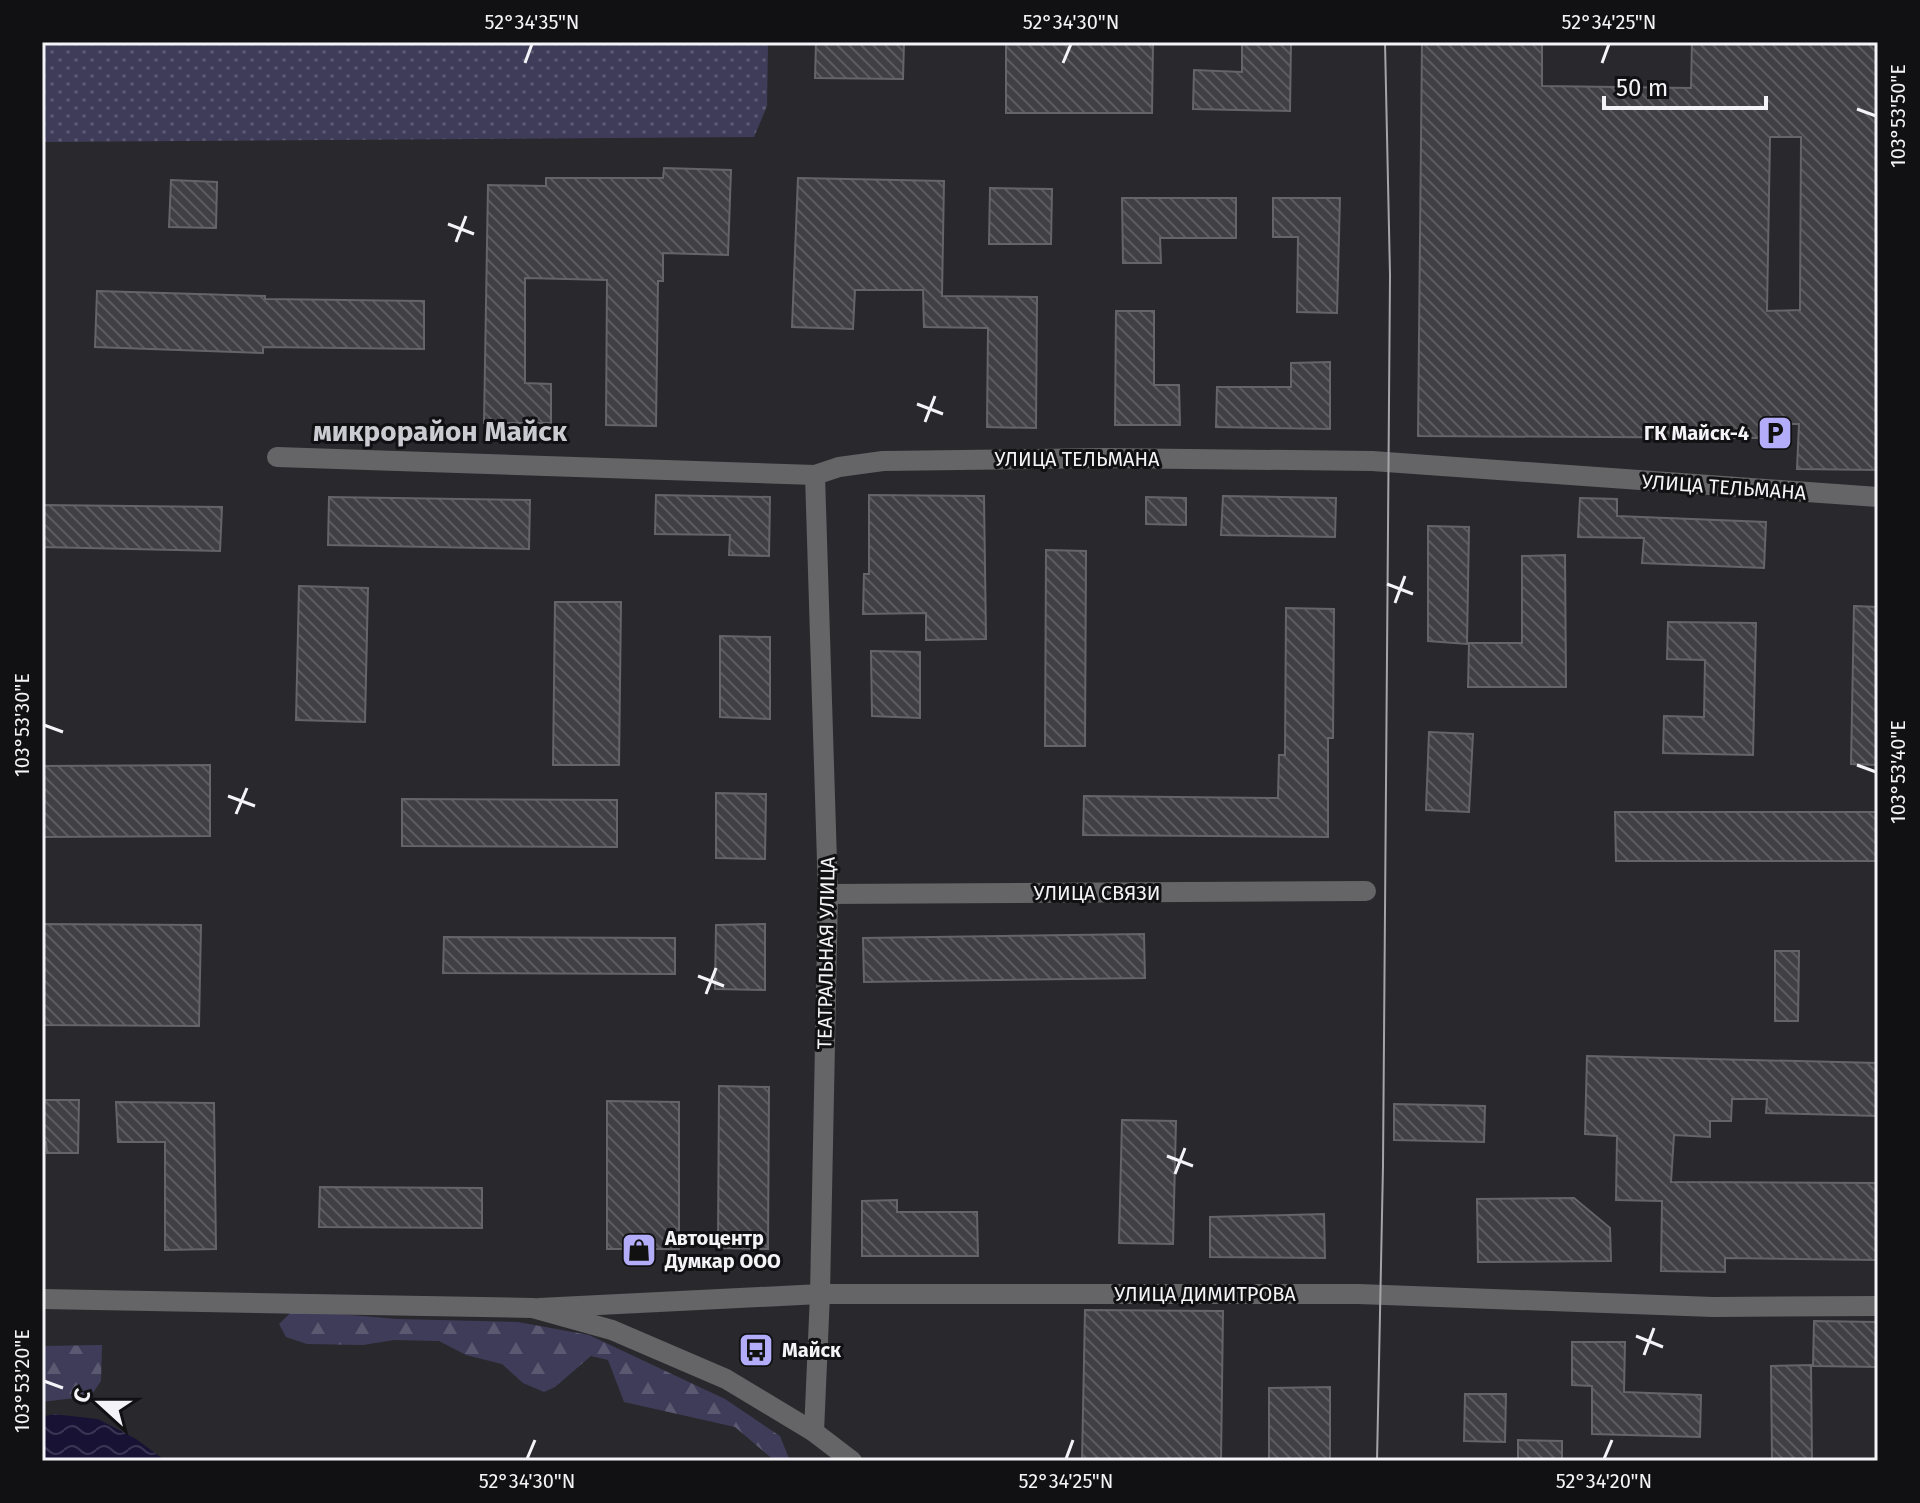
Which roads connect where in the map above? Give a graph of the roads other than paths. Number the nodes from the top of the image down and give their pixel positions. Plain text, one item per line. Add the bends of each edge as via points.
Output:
1 (277, 457) dead end
2 (815, 475) junction
3 (1878, 497) edge
4 (1366, 891) dead end
5 (828, 894) junction
6 (820, 1294) junction
7 (42, 1299) edge
8 (1878, 1306) edge
9 (533, 1308) junction
10 (814, 1432) junction
11 (852, 1461) edge

1 - 2 street, УЛИЦА ТЕЛЬМАНА
2 - 3 street, УЛИЦА ТЕЛЬМАНА via 883,461 1372,461
2 - 5 street, ТЕАТРАЛЬНАЯ УЛИЦА
4 - 5 street, УЛИЦА СВЯЗИ
5 - 6 street, ТЕАТРАЛЬНАЯ УЛИЦА
6 - 8 street, УЛИЦА ДИМИТРОВА via 1358,1294 1713,1307
6 - 9 street, УЛИЦА ДИМИТРОВА
6 - 10 street, ТЕАТРАЛЬНАЯ УЛИЦА
7 - 9 street
9 - 10 street via 612,1330 726,1379
10 - 11 street

